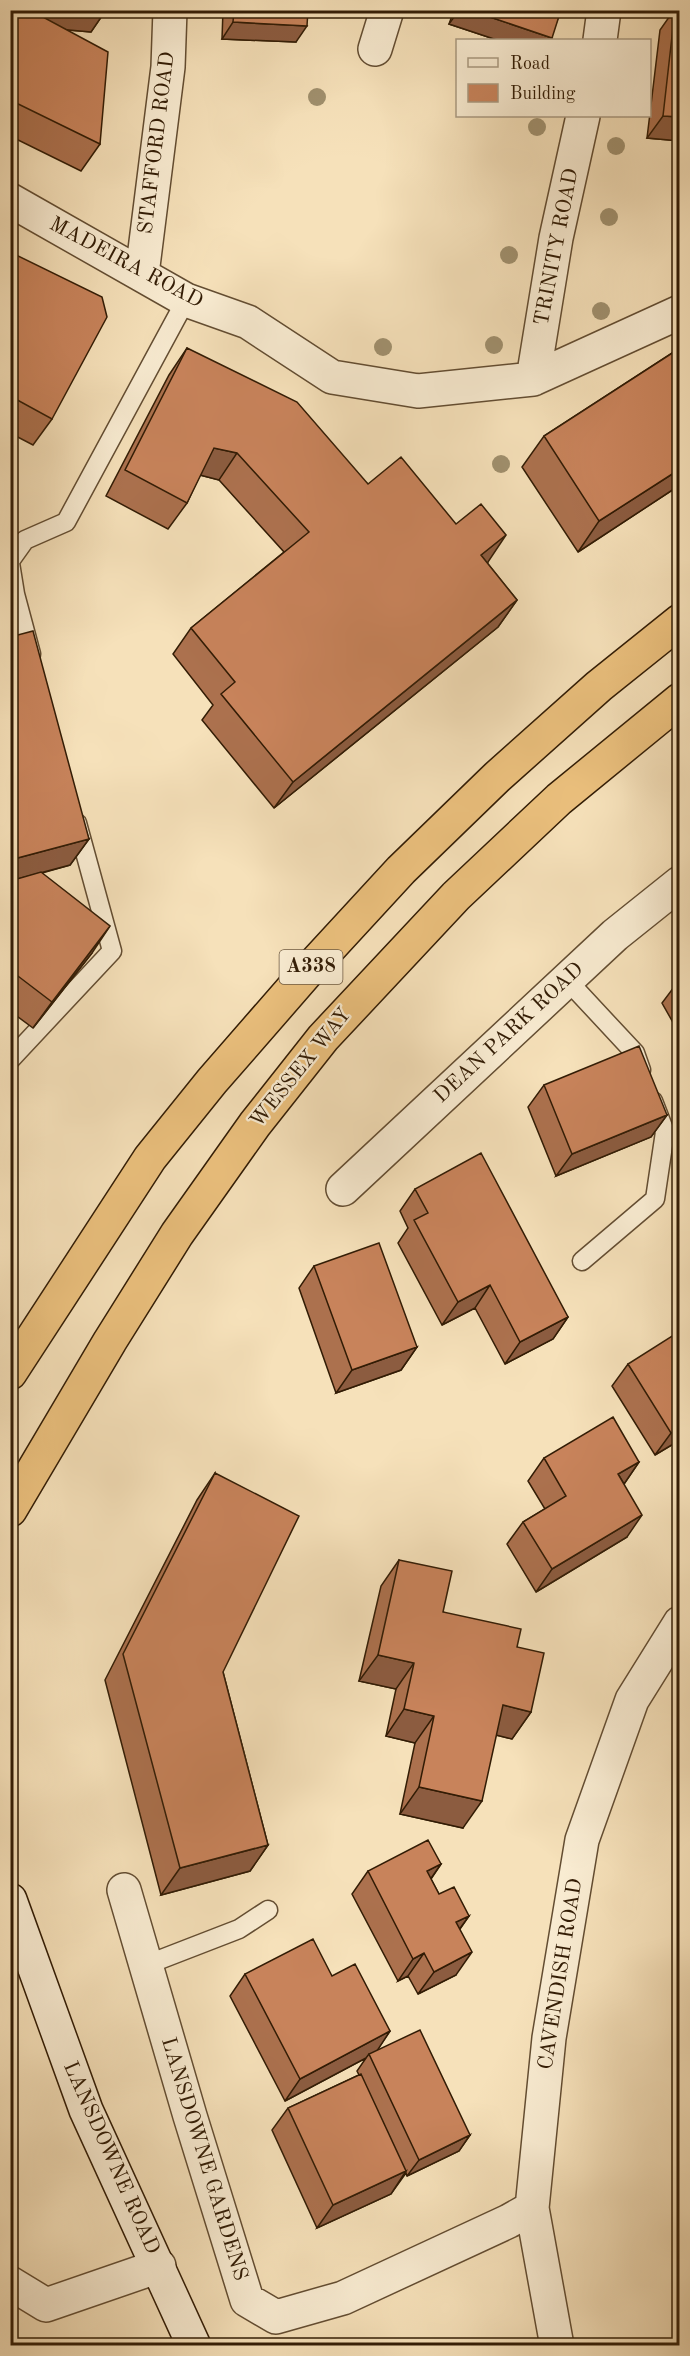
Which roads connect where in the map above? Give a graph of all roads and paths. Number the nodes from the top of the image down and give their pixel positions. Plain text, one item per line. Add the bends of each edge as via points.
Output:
1 (170, 10) edge
2 (387, 10) edge
3 (604, 10) edge
4 (600, 39) edge
5 (375, 49) dead end
6 (583, 117) edge
7 (10, 200) edge
8 (142, 274) junction
9 (186, 300) junction
10 (680, 312) edge
11 (533, 379) junction
12 (10, 562) edge
13 (680, 621) edge
14 (37, 675) edge
15 (680, 700) edge
16 (71, 801) edge
17 (680, 883) edge
18 (567, 980) junction
19 (10, 1060) edge
20 (343, 1189) dead end
21 (582, 1261) dead end
22 (10, 1372) edge
23 (10, 1510) edge
24 (680, 1623) edge
25 (124, 1890) dead end
26 (10, 1900) edge
27 (267, 1910) dead end
28 (146, 1965) junction
29 (532, 2208) junction
30 (159, 2266) junction
31 (10, 2283) edge
32 (194, 2346) edge
33 (557, 2346) edge

1 - 8 street, STAFFORD ROAD via 168,67
2 - 5 street
3 - 4 street
6 - 11 street, TRINITY ROAD via 556,238
7 - 8 street, MADEIRA ROAD
8 - 9 street, MADEIRA ROAD
9 - 11 street, MADEIRA ROAD via 248,322 332,377 418,391
9 - 12 lane via 66,522 25,540
10 - 11 street, MADEIRA ROAD
12 - 14 lane
13 - 22 highway, A338 via 598,686 497,777 401,870 307,972 150,1158
15 - 23 highway, WESSEX WAY / A338 via 559,799 473,880 323,1038 255,1124 177,1234
16 - 19 lane via 112,951
17 - 18 street, DEAN PARK ROAD
18 - 20 street, DEAN PARK ROAD
18 - 21 lane via 635,1053 664,1132 655,1199
24 - 29 street, CAVENDISH ROAD via 632,1700 582,1840 549,2038
25 - 28 street, LANSDOWNE GARDENS
26 - 30 street, LANSDOWNE ROAD via 86,2110
27 - 28 lane via 238,1929
28 - 29 street, LANSDOWNE GARDENS via 247,2300 276,2317 343,2298
29 - 33 street, CAVENDISH ROAD
30 - 31 street via 46,2305
30 - 32 street, LANSDOWNE ROAD

